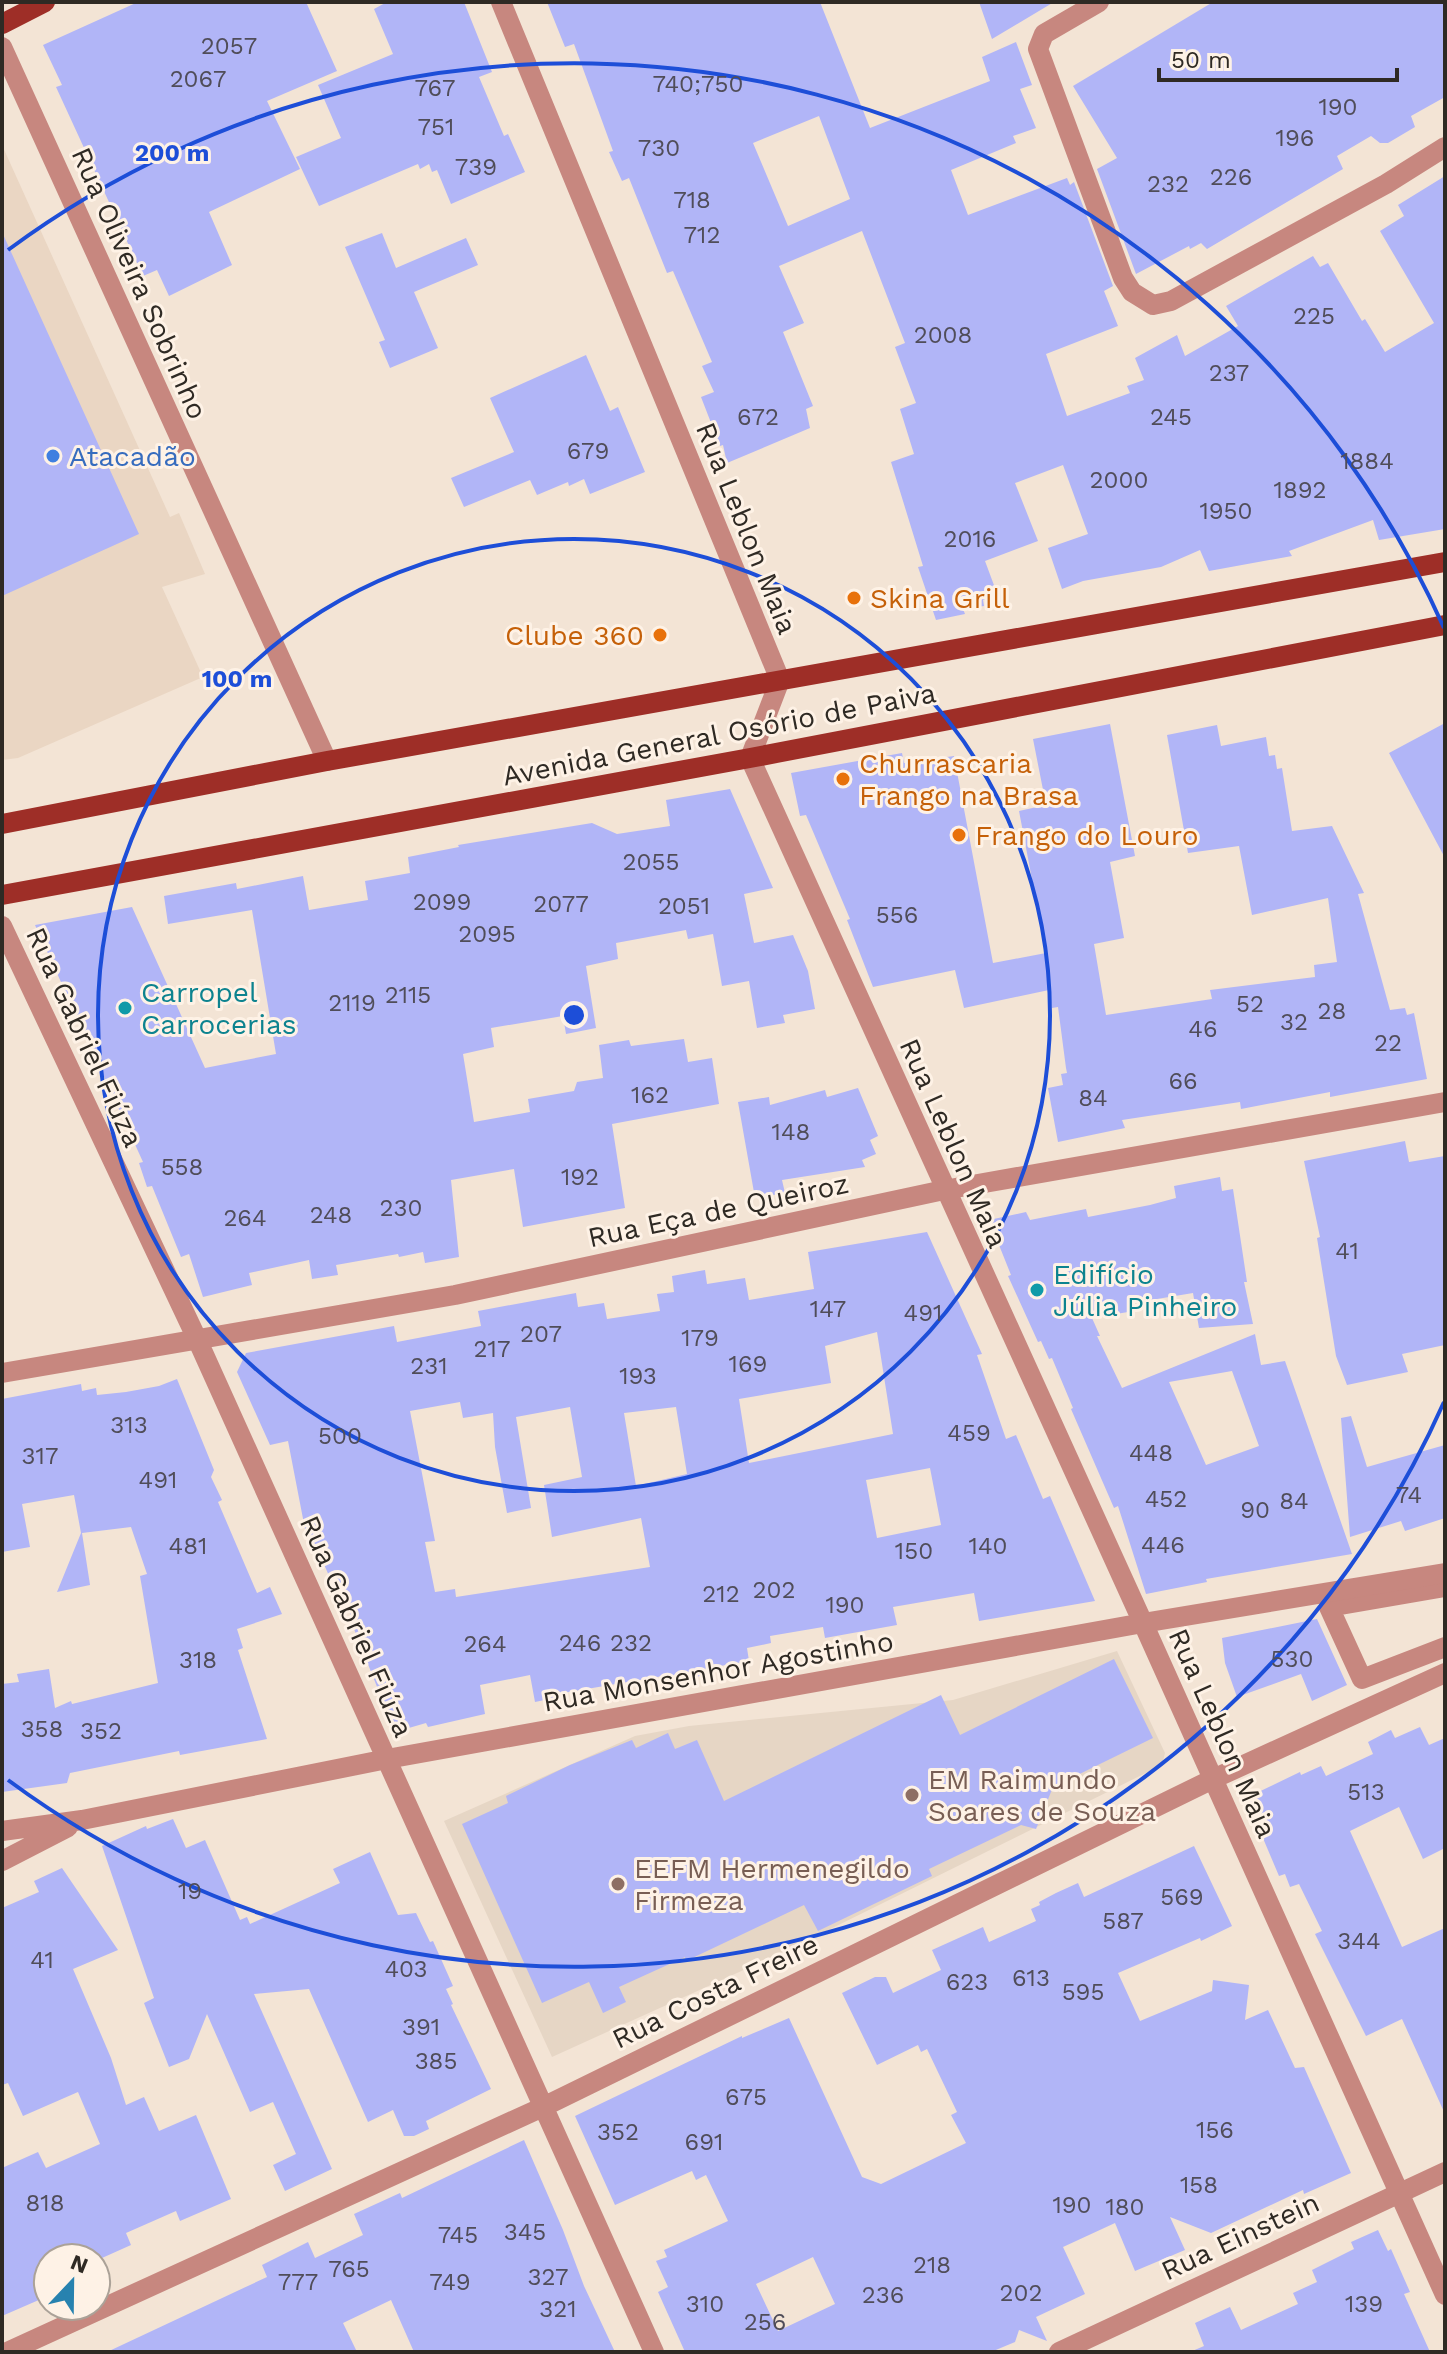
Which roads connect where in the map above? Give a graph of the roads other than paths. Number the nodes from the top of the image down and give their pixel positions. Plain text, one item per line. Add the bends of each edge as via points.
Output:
1 (45, 2) edge
2 (501, 2) edge
3 (1099, 2) edge
4 (2, 24) edge
5 (2, 47) edge
6 (1445, 147) edge
7 (1443, 568) edge
8 (1445, 625) edge
9 (780, 680) junction
10 (750, 758) junction
11 (327, 761) junction
12 (2, 824) edge
13 (2, 895) edge
14 (2, 926) edge
15 (1445, 1102) edge
16 (944, 1190) junction
17 (197, 1339) junction
18 (2, 1373) edge
19 (1445, 1573) edge
20 (1445, 1587) edge
21 (1143, 1623) junction
22 (1445, 1647) edge
23 (1445, 1673) edge
24 (387, 1759) junction
25 (1213, 1779) junction
26 (82, 1820) junction
27 (2, 1831) edge
28 (2, 1861) edge
29 (543, 2107) junction
30 (1445, 2172) edge
31 (1398, 2194) junction
32 (1445, 2295) edge
33 (7, 2352) edge
34 (654, 2352) edge
35 (1059, 2352) edge

1 - 4 main road
2 - 9 street, Rua Leblon Maia
3 - 6 street via 1044,34 1038,44 1123,278 1132,292 1153,305 1171,301
5 - 11 street, Rua Oliveira Sobrinho
7 - 9 main road, Avenida General Osório de Paiva
8 - 10 main road, Avenida General Osório de Paiva
9 - 10 street, Rua Leblon Maia
9 - 11 main road, Avenida General Osório de Paiva
10 - 13 main road, Avenida General Osório de Paiva
10 - 16 street, Rua Leblon Maia
11 - 12 main road, Avenida General Osório de Paiva
14 - 17 street, Rua Gabriel Fiúza
15 - 16 street, Rua Eça de Queiroz
16 - 17 street, Rua Eça de Queiroz via 455,1295
16 - 21 street, Rua Leblon Maia
17 - 18 street, Rua Eça de Queiroz
17 - 24 street, Rua Gabriel Fiúza
19 - 21 street, Rua Monsenhor Agostinho
20 - 22 street via 1329,1607 1362,1679
21 - 24 street, Rua Monsenhor Agostinho
21 - 25 street, Rua Leblon Maia
23 - 25 street, Rua Costa Freire
24 - 26 street, Rua Monsenhor Agostinho
24 - 29 street, Rua Gabriel Fiúza
25 - 29 street, Rua Costa Freire
25 - 31 street, Rua Leblon Maia
26 - 27 street, Rua Monsenhor Agostinho
26 - 28 street
29 - 33 street, Rua Costa Freire
29 - 34 street, Rua Gabriel Fiúza
30 - 31 street, Rua Einstein
31 - 32 street, Rua Leblon Maia
31 - 35 street, Rua Einstein

